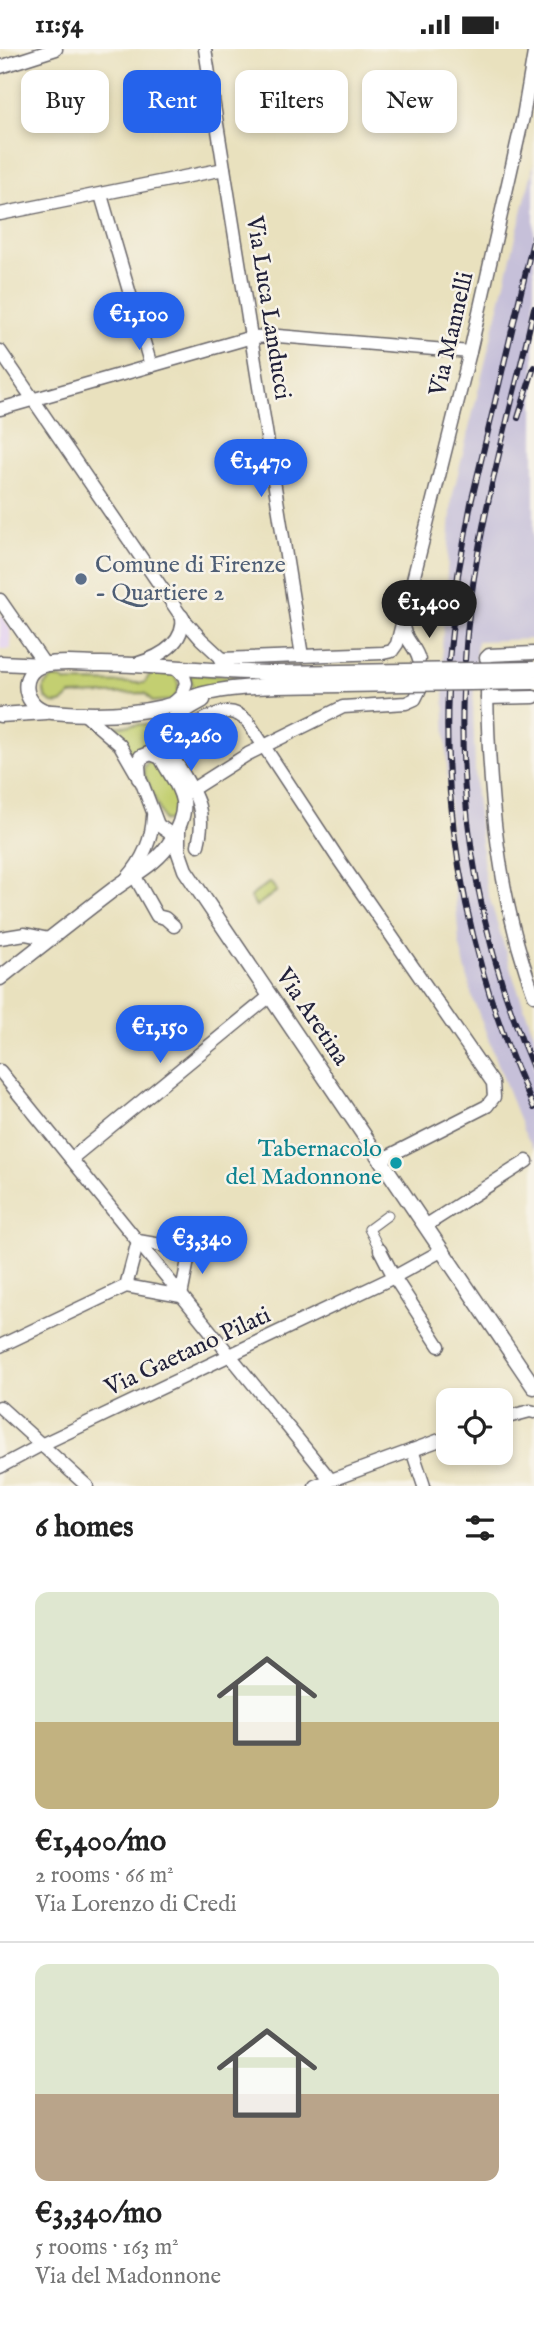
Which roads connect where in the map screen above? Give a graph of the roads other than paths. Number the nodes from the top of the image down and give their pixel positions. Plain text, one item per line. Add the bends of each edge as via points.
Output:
1 (56, 49) edge
2 (205, 49) edge
3 (534, 53) edge
4 (0, 67) edge
5 (224, 169) junction
6 (101, 195) junction
7 (0, 214) edge
8 (252, 337) junction
9 (0, 351) edge
10 (470, 352) junction
11 (151, 366) junction
12 (34, 400) junction
13 (0, 409) edge
14 (0, 600) edge
15 (181, 616) junction
16 (402, 624) junction
17 (534, 653) edge
18 (302, 656) junction
19 (486, 658) dead end
20 (221, 659) junction
21 (419, 660) dead end
22 (0, 663) edge
23 (45, 665) junction
24 (131, 665) junction
25 (173, 667) junction
26 (534, 669) edge
27 (239, 672) junction
28 (277, 679) junction
29 (534, 682) edge
30 (223, 690) junction
31 (419, 691) dead end
32 (534, 697) edge
33 (171, 705) junction
34 (47, 712) junction
35 (83, 713) junction
36 (0, 715) edge
37 (264, 747) junction
38 (160, 757) junction
39 (139, 778) junction
40 (191, 789) junction
41 (183, 802) junction
42 (153, 815) junction
43 (176, 832) junction
44 (198, 845) dead end
45 (128, 879) junction
46 (174, 926) dead end
47 (0, 938) edge
48 (48, 939) junction
49 (0, 978) edge
50 (534, 995) edge
51 (270, 996) junction
52 (0, 1072) edge
53 (71, 1159) junction
54 (381, 1160) junction
55 (527, 1161) dead end
56 (388, 1215) dead end
57 (425, 1226) junction
58 (228, 1232) dead end
59 (138, 1241) junction
60 (190, 1249) junction
61 (380, 1250) joint
62 (441, 1251) junction
63 (394, 1277) junction
64 (126, 1286) junction
65 (181, 1296) junction
66 (0, 1346) edge
67 (439, 1346) dead end
68 (231, 1355) junction
69 (534, 1387) edge
70 (0, 1406) edge
71 (534, 1412) edge
72 (513, 1416) edge
73 (436, 1441) edge
74 (43, 1444) junction
75 (412, 1450) junction
76 (319, 1465) junction
77 (0, 1467) edge
78 (330, 1479) junction
79 (87, 1486) edge
80 (314, 1486) edge
81 (424, 1486) edge

1 - 4 street
2 - 5 street, Via Luca Landucci
3 - 10 street, Via Mannelli
5 - 6 street
5 - 8 street, Via Luca Landucci
6 - 7 street
6 - 11 street
8 - 10 street
8 - 11 street
8 - 18 street, Via Luca Landucci
9 - 12 street
10 - 16 street, Via Mannelli
11 - 12 street
12 - 13 street
12 - 15 street
14 - 23 street
15 - 20 street
15 - 24 street via 181,634 174,643
16 - 18 street, Via Mannelli via 397,644 389,652
16 - 21 street
17 - 19 street
18 - 20 street
20 - 27 street
22 - 23 street
23 - 24 street
23 - 34 street via 31,674 27,691 33,705
24 - 25 street
25 - 27 street
25 - 33 street via 186,684
26 - 28 street, bridge
27 - 28 street
28 - 29 street, bridge
28 - 30 street
30 - 33 street
30 - 38 street via 172,720 159,739
31 - 37 street via 406,703 343,706
32 - 50 street via 487,695 497,845
33 - 35 street
34 - 35 street
34 - 36 street
35 - 39 street via 120,745
37 - 40 street
37 - 40 street via 248,722 233,712 220,713 191,728 171,742 170,752
37 - 54 street via 494,1085 494,1097 485,1107
38 - 39 street via 151,753 141,758
38 - 41 street
39 - 42 street
40 - 41 street
40 - 44 street via 202,814
41 - 43 street
42 - 43 street via 161,828
42 - 45 street via 148,844
43 - 45 street via 157,859
43 - 51 street, Via Aretina via 185,870
45 - 46 street via 158,916
45 - 48 street
47 - 48 street via 25,934
48 - 49 street
51 - 53 street
51 - 54 street, Via Aretina
52 - 53 street
53 - 59 street
54 - 57 street, Via Aretina
55 - 57 street
56 - 61 street via 369,1229
57 - 62 street, Via Aretina
58 - 60 street
59 - 60 street
59 - 64 street
59 - 65 street
60 - 65 street
61 - 63 street
62 - 63 street, Via Gaetano Pilati
62 - 69 street, Via Aretina
63 - 67 street
63 - 68 street, Via Gaetano Pilati
64 - 65 street
64 - 66 street
65 - 68 street
68 - 74 street, Via Gaetano Pilati
68 - 76 street
70 - 74 street
71 - 72 street
73 - 75 street
74 - 77 street, Via Gaetano Pilati
74 - 79 street
75 - 78 street
75 - 81 street
76 - 78 street
76 - 80 street via 320,1476
78 - 80 street

